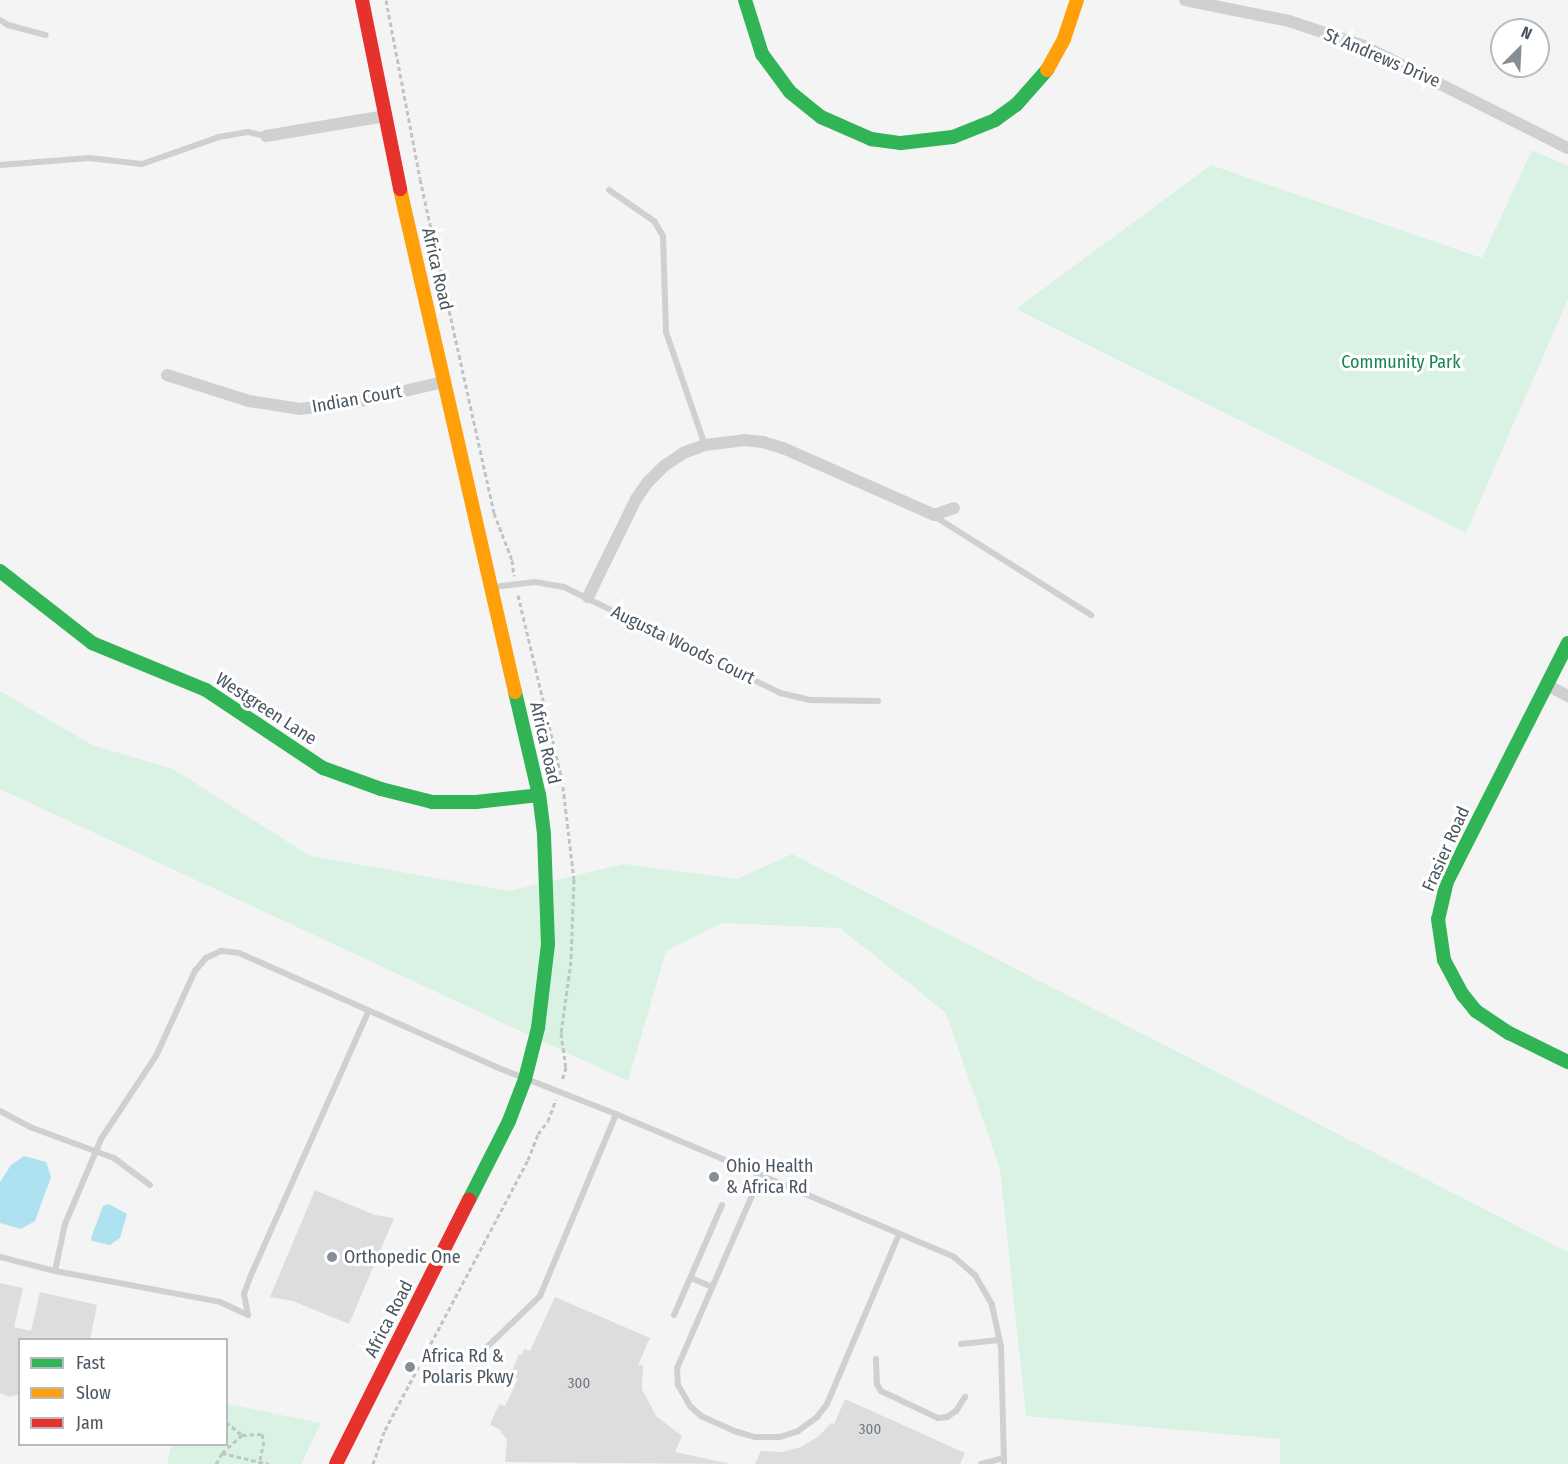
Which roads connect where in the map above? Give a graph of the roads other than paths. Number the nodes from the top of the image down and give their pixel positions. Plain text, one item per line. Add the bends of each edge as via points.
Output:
1 (362, 0) edge
2 (745, 0) edge
3 (1077, 0) edge
4 (1185, 0) edge
5 (0, 20) edge
6 (46, 35) dead end
7 (385, 116) junction
8 (266, 136) joint
9 (1568, 148) edge
10 (0, 165) edge
11 (609, 190) dead end
12 (167, 375) dead end
13 (443, 382) junction
14 (705, 445) junction
15 (954, 508) dead end
16 (934, 515) junction
17 (0, 571) edge
18 (490, 587) junction
19 (588, 597) junction
20 (1090, 615) dead end
21 (1568, 643) edge
22 (1547, 685) junction
23 (1568, 696) edge
24 (879, 701) dead end
25 (539, 795) junction
26 (368, 1012) junction
27 (1568, 1062) edge
28 (525, 1079) junction
29 (0, 1111) edge
30 (616, 1114) junction
31 (97, 1150) junction
32 (761, 1175) junction
33 (150, 1185) dead end
34 (722, 1205) dead end
35 (899, 1234) junction
36 (0, 1257) edge
37 (55, 1271) junction
38 (691, 1278) junction
39 (712, 1287) junction
40 (674, 1315) dead end
41 (999, 1340) junction
42 (961, 1344) dead end
43 (486, 1348) dead end
44 (876, 1359) dead end
45 (965, 1397) dead end
46 (1004, 1461) edge
47 (336, 1464) edge
48 (981, 1464) edge

1 - 7 street, Africa Road
2 - 3 street via 762,54 790,92 816,114 846,130 901,143 953,137 995,120 1016,105 1049,68
4 - 9 street, St Andrews Drive via 1289,21 1364,46
5 - 6 lane
7 - 8 street
7 - 13 street, Africa Road
8 - 10 lane via 248,132 219,136 142,164 89,158
11 - 14 lane via 654,221 663,236 666,332
12 - 13 street, Indian Court via 241,399 300,409 357,402
13 - 18 street, Africa Road
14 - 16 street via 743,440 783,448
14 - 19 street via 683,453 648,482
15 - 16 street
16 - 20 lane
17 - 25 street, Westgreen Lane via 93,643 206,690 323,768 432,802
18 - 19 lane, Augusta Woods Court via 549,582
18 - 25 street, Africa Road
19 - 24 lane, Augusta Woods Court via 780,693 810,700
21 - 22 street, Frasier Road
22 - 23 street
22 - 27 street, Frasier Road via 1447,881 1438,919 1444,960 1462,995 1476,1011 1509,1033
25 - 28 street, Africa Road via 548,944 538,1028
26 - 28 lane
26 - 31 lane via 239,953 220,951 206,958 195,971 156,1056
26 - 37 lane via 251,1275 244,1294 248,1315 220,1302
28 - 30 lane
28 - 47 street, Africa Road via 509,1120
29 - 31 lane via 30,1127
30 - 32 lane
30 - 43 lane via 540,1296
31 - 33 lane
31 - 37 lane via 65,1224
32 - 35 lane
32 - 39 lane
34 - 38 lane
35 - 39 lane via 827,1404 798,1431 780,1437 755,1437 701,1416 678,1385 677,1368
35 - 41 lane via 954,1257 975,1275 992,1305
36 - 37 lane
38 - 39 lane
38 - 40 lane
41 - 42 lane
41 - 46 lane
44 - 45 lane via 881,1391 938,1418 956,1411
46 - 48 lane

